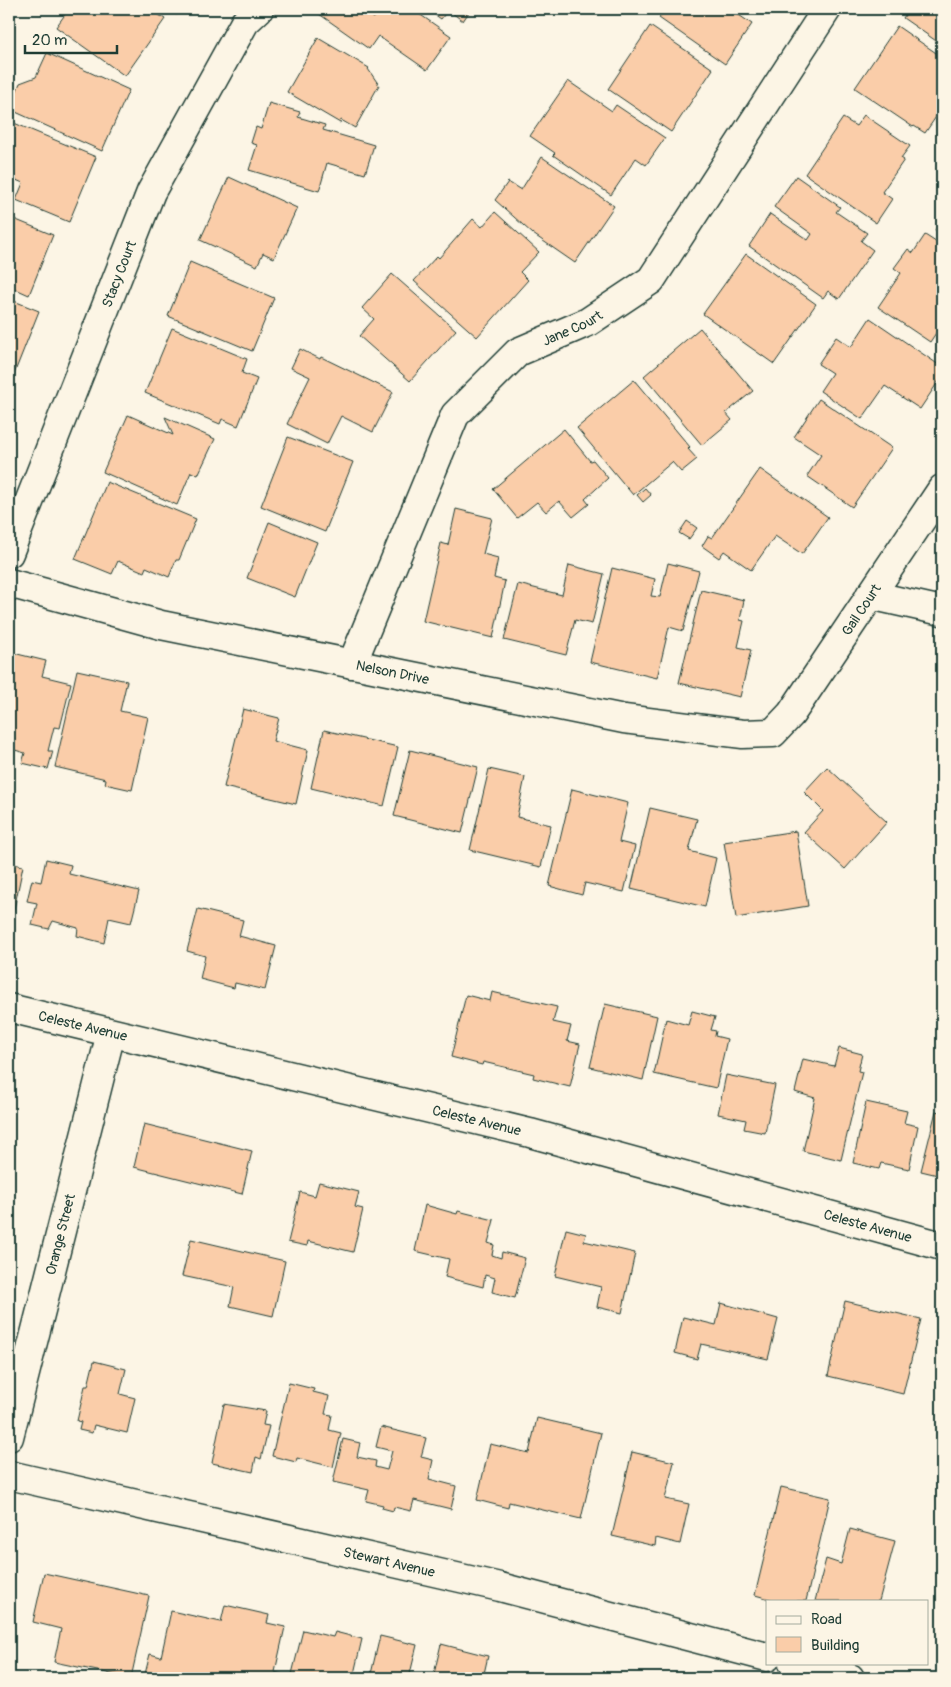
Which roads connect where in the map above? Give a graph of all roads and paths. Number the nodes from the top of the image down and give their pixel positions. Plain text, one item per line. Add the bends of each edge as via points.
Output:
1 (259, 9) edge
2 (827, 9) edge
3 (942, 489) edge
4 (9, 553) edge
5 (9, 583) edge
6 (870, 595) junction
7 (942, 610) edge
8 (352, 664) junction
9 (778, 727) joint
10 (9, 1008) edge
11 (111, 1033) junction
12 (942, 1246) edge
13 (9, 1437) edge
14 (9, 1475) edge
15 (766, 1657) edge
16 (797, 1664) edge
17 (850, 1678) edge

1 - 4 street, Stacy Court via 245,22 151,192
2 - 8 street, Jane Court via 651,280 588,322 518,352 456,415
3 - 6 street, Gail Court
5 - 8 street, Nelson Drive via 161,626
6 - 7 street
6 - 9 street, Gail Court via 791,714
8 - 9 street, Nelson Drive via 624,718 743,734 773,733
10 - 11 street, Celeste Avenue
11 - 12 street, Celeste Avenue via 530,1133
11 - 13 street, Orange Street
14 - 15 street, Stewart Avenue via 500,1587
16 - 17 street

